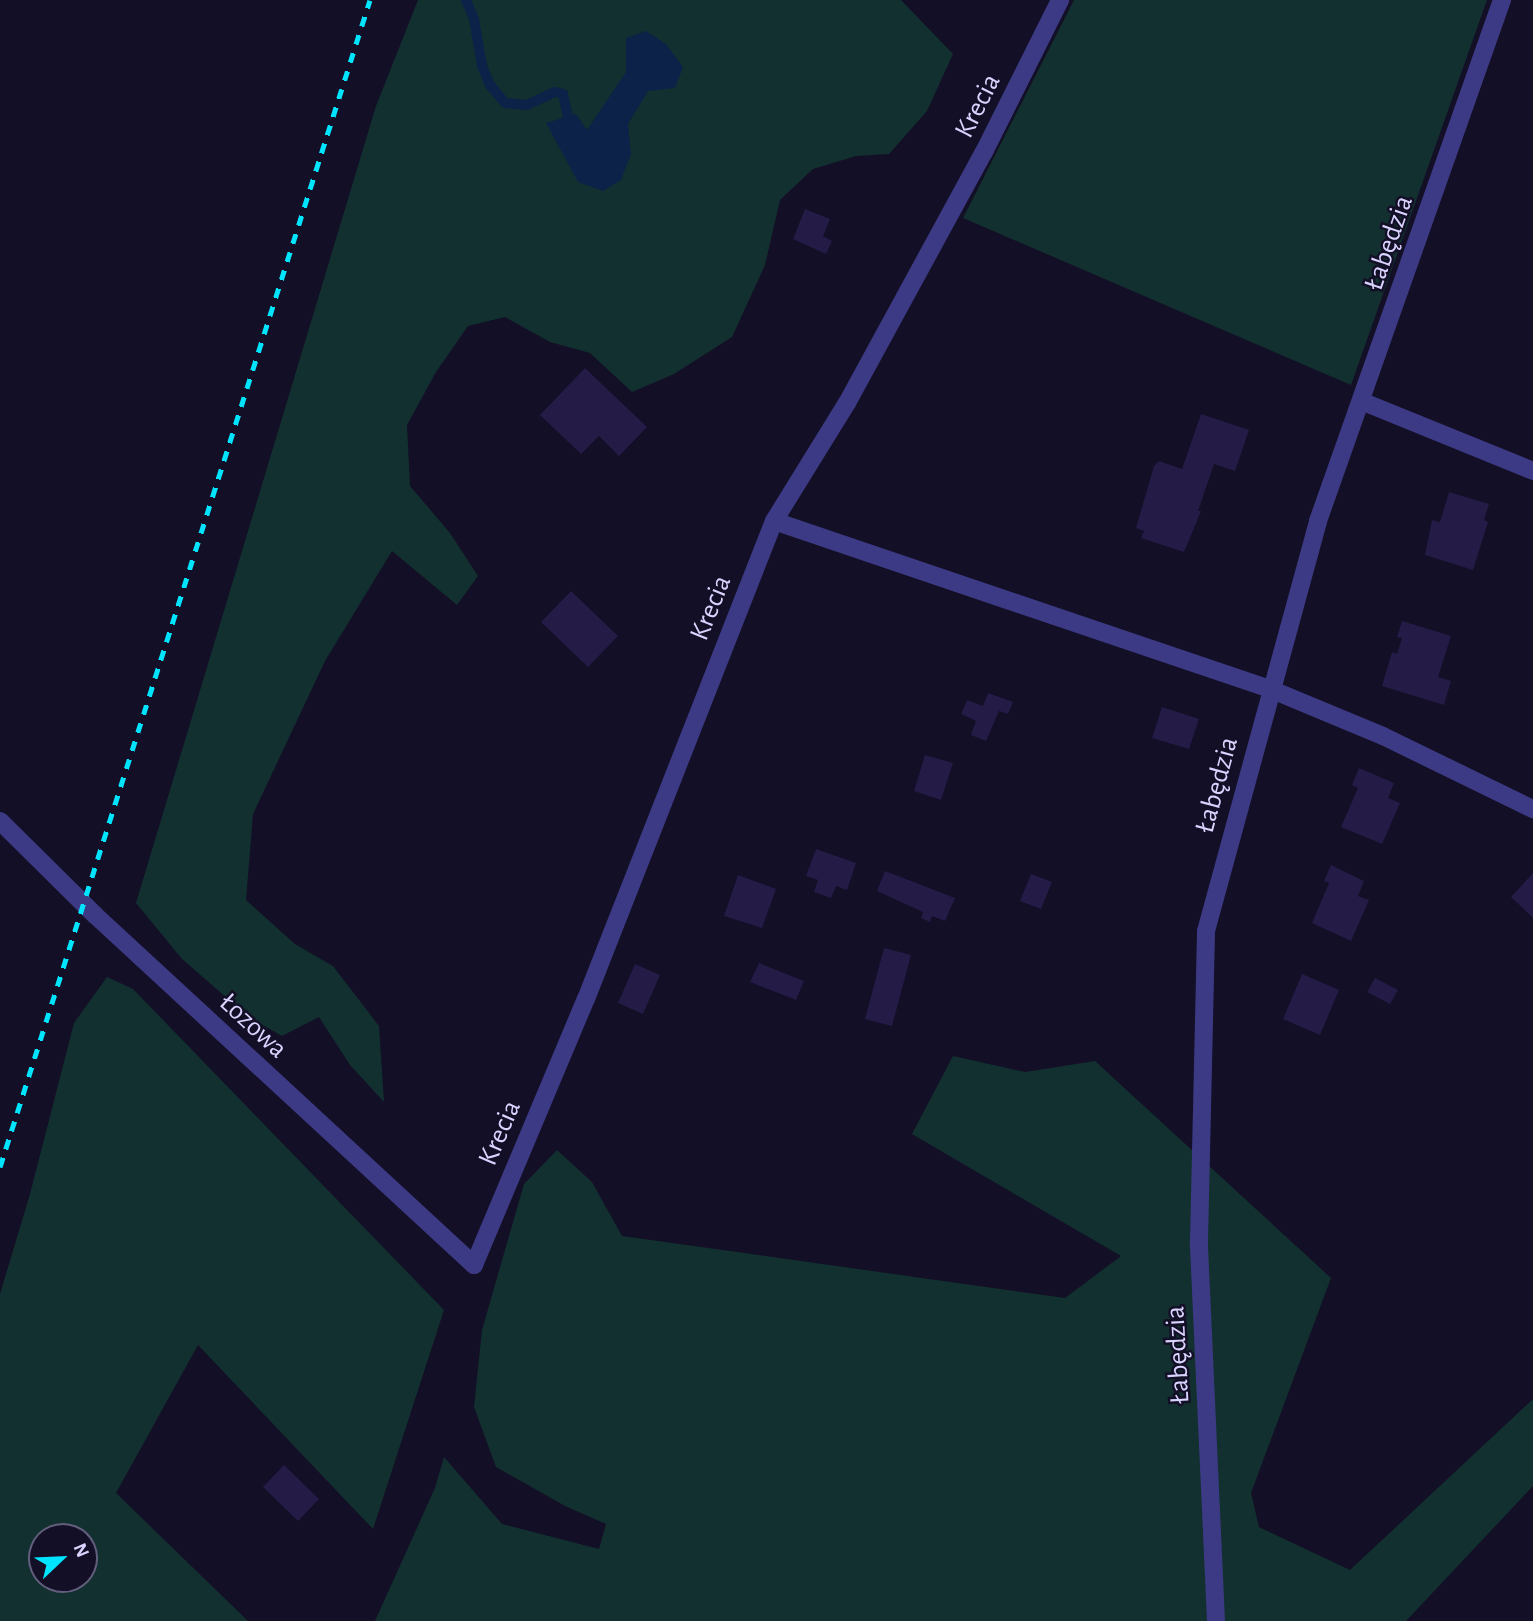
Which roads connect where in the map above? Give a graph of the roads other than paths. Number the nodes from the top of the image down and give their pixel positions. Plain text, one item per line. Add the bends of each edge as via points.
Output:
1 (1060, 0) edge
2 (1502, 0) edge
3 (1361, 401) junction
4 (1533, 471) edge
5 (774, 521) junction
6 (1270, 689) junction
7 (1533, 809) edge
8 (0, 821) edge
9 (474, 1265) joint
10 (1216, 1621) edge

1 - 5 street, Krecia via 984,152 847,403
2 - 3 street, Łabędzia
3 - 4 street
3 - 6 street, Łabędzia via 1318,521
5 - 6 street
5 - 9 street, Krecia via 586,999
6 - 7 street via 1383,736
6 - 10 street, Łabędzia via 1206,931 1199,1241
8 - 9 street, Łozowa via 95,915

